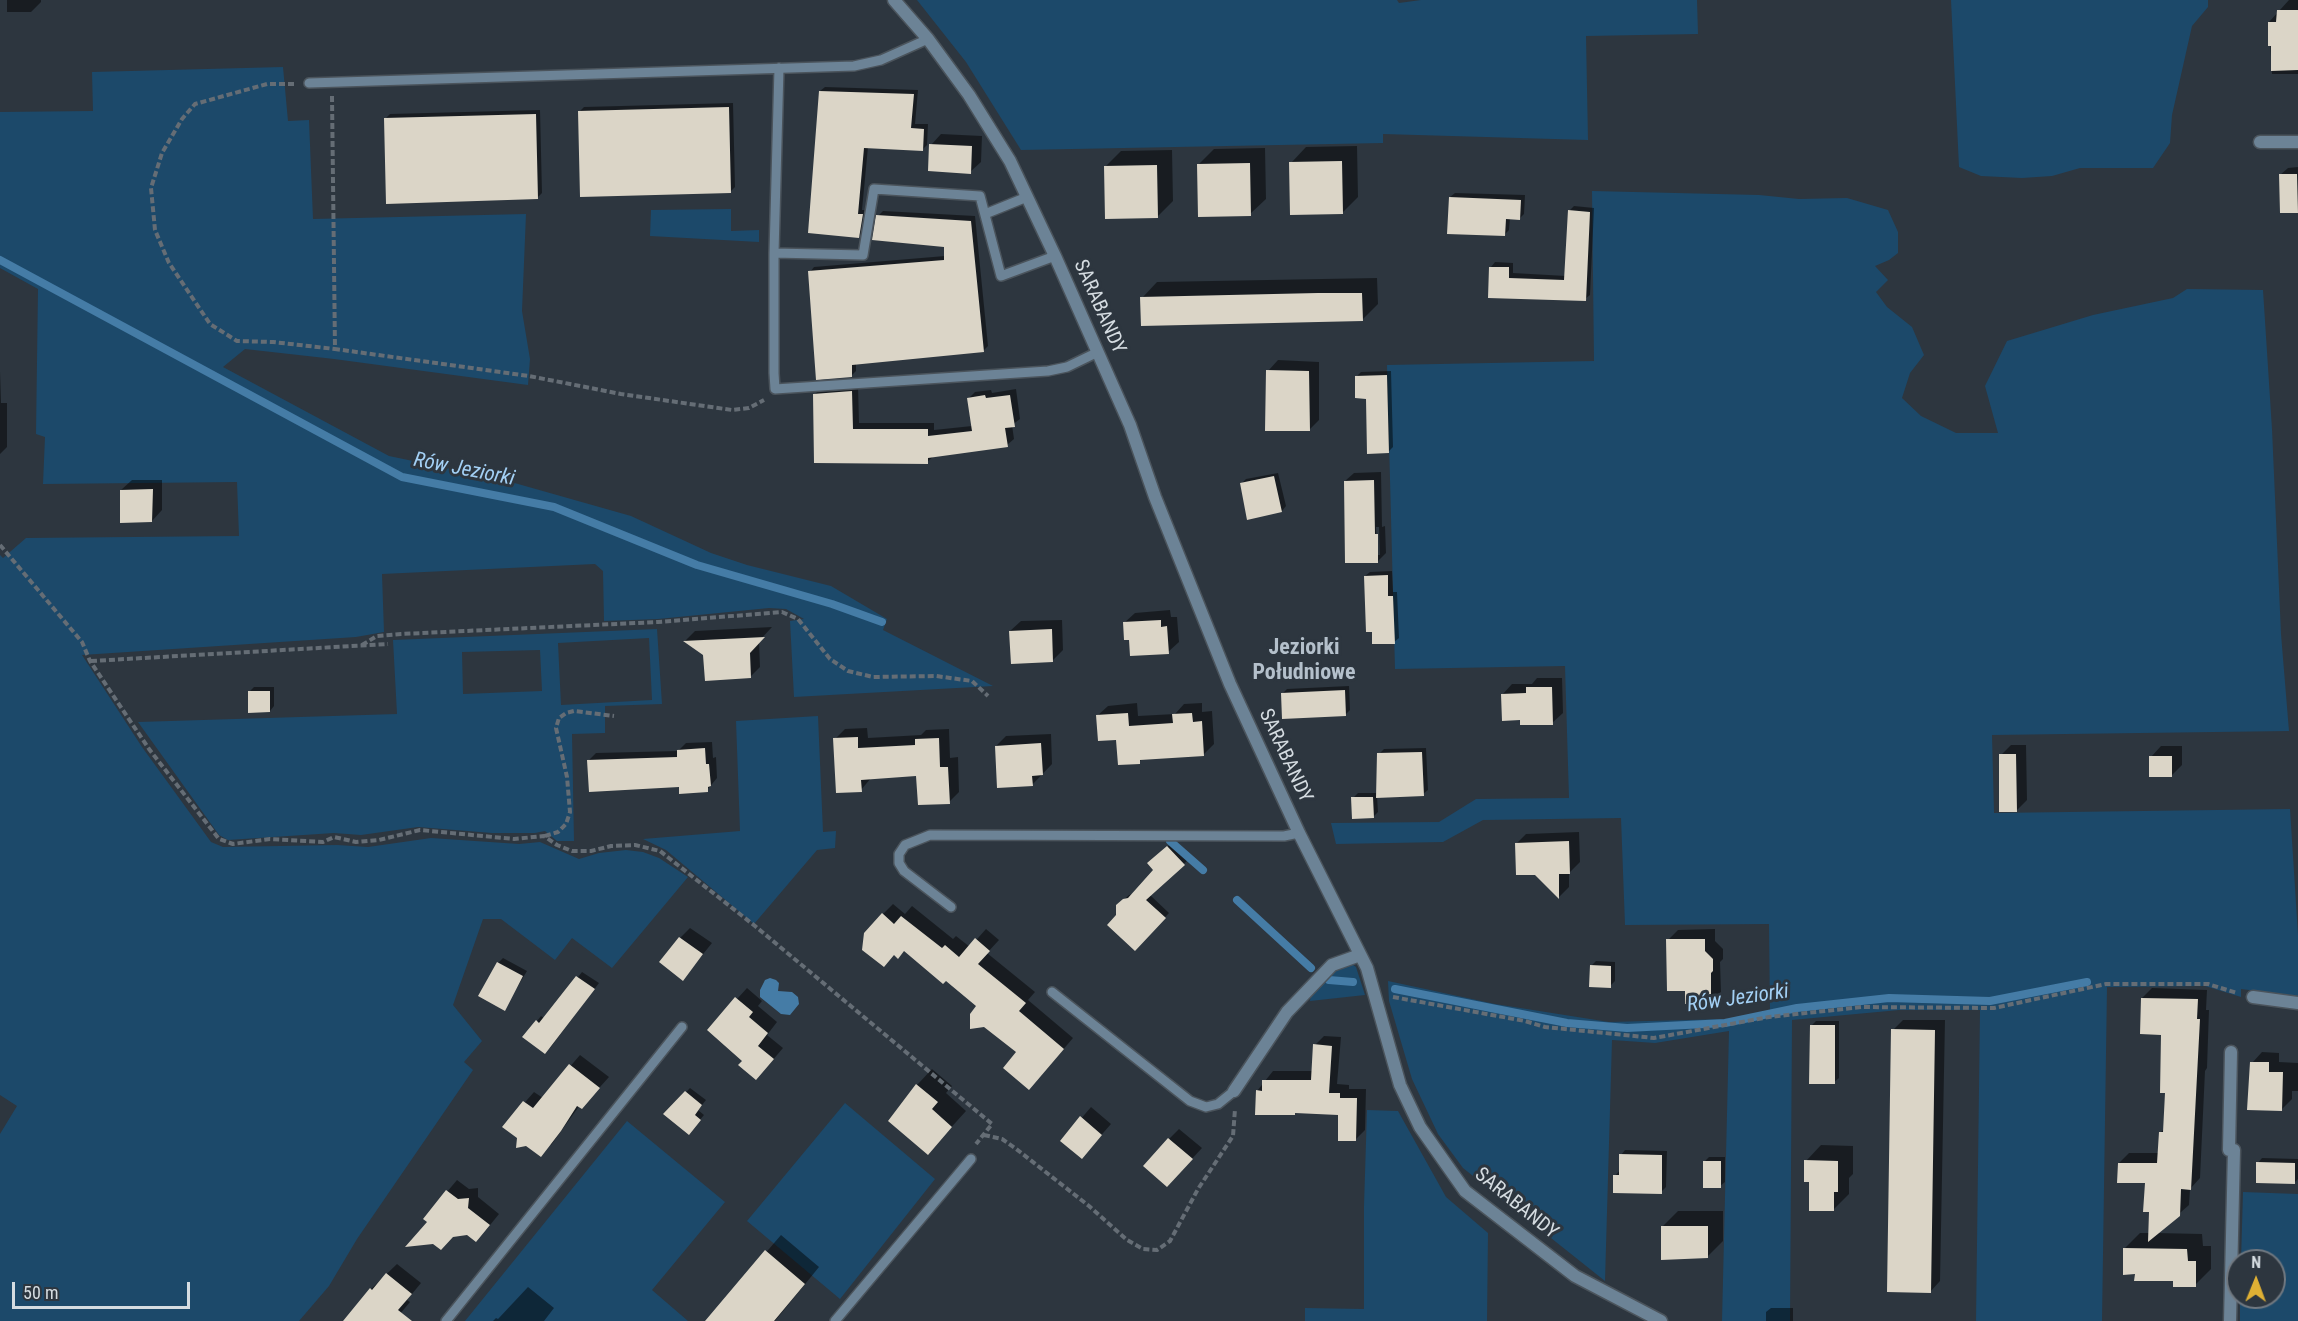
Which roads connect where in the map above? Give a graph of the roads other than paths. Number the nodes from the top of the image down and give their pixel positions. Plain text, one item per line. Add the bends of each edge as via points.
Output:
1 (894, 0) edge
2 (928, 39) junction
3 (779, 69) junction
4 (309, 83) road end
5 (2298, 141) edge
6 (2260, 142) dead end
7 (1027, 197) junction
8 (985, 214) junction
9 (774, 252) junction
10 (1055, 256) junction
11 (1098, 352) junction
12 (1299, 833) junction
13 (951, 907) dead end
14 (1360, 956) junction
15 (1052, 992) dead end
16 (2253, 997) road end
17 (2298, 1003) edge
18 (682, 1027) dead end
19 (2231, 1052) dead end
20 (1234, 1091) joint
21 (971, 1159) dead end
22 (446, 1321) edge
23 (835, 1321) edge
24 (1661, 1321) edge
25 (2230, 1321) edge

1 - 2 street, SARABANDY
2 - 3 lane via 881,60 854,66
2 - 7 street, SARABANDY via 969,95 1010,161
3 - 4 lane
3 - 9 lane
5 - 6 street
7 - 8 lane
7 - 10 street, SARABANDY
8 - 9 lane via 980,196 874,189 863,255
8 - 10 lane via 1001,276
9 - 11 lane via 776,389 1047,371 1067,367
10 - 11 street, SARABANDY
11 - 12 street, SARABANDY via 1230,684
12 - 13 lane via 930,835 905,844 899,854 904,871
12 - 14 street, SARABANDY
14 - 20 street via 1332,964 1287,1012
14 - 24 street, SARABANDY via 1375,993 1405,1098 1420,1127 1465,1191 1575,1276
15 - 20 lane via 1190,1101 1206,1107 1218,1104
16 - 17 street
18 - 22 lane
19 - 25 street via 2229,1150 2234,1150
21 - 23 lane

